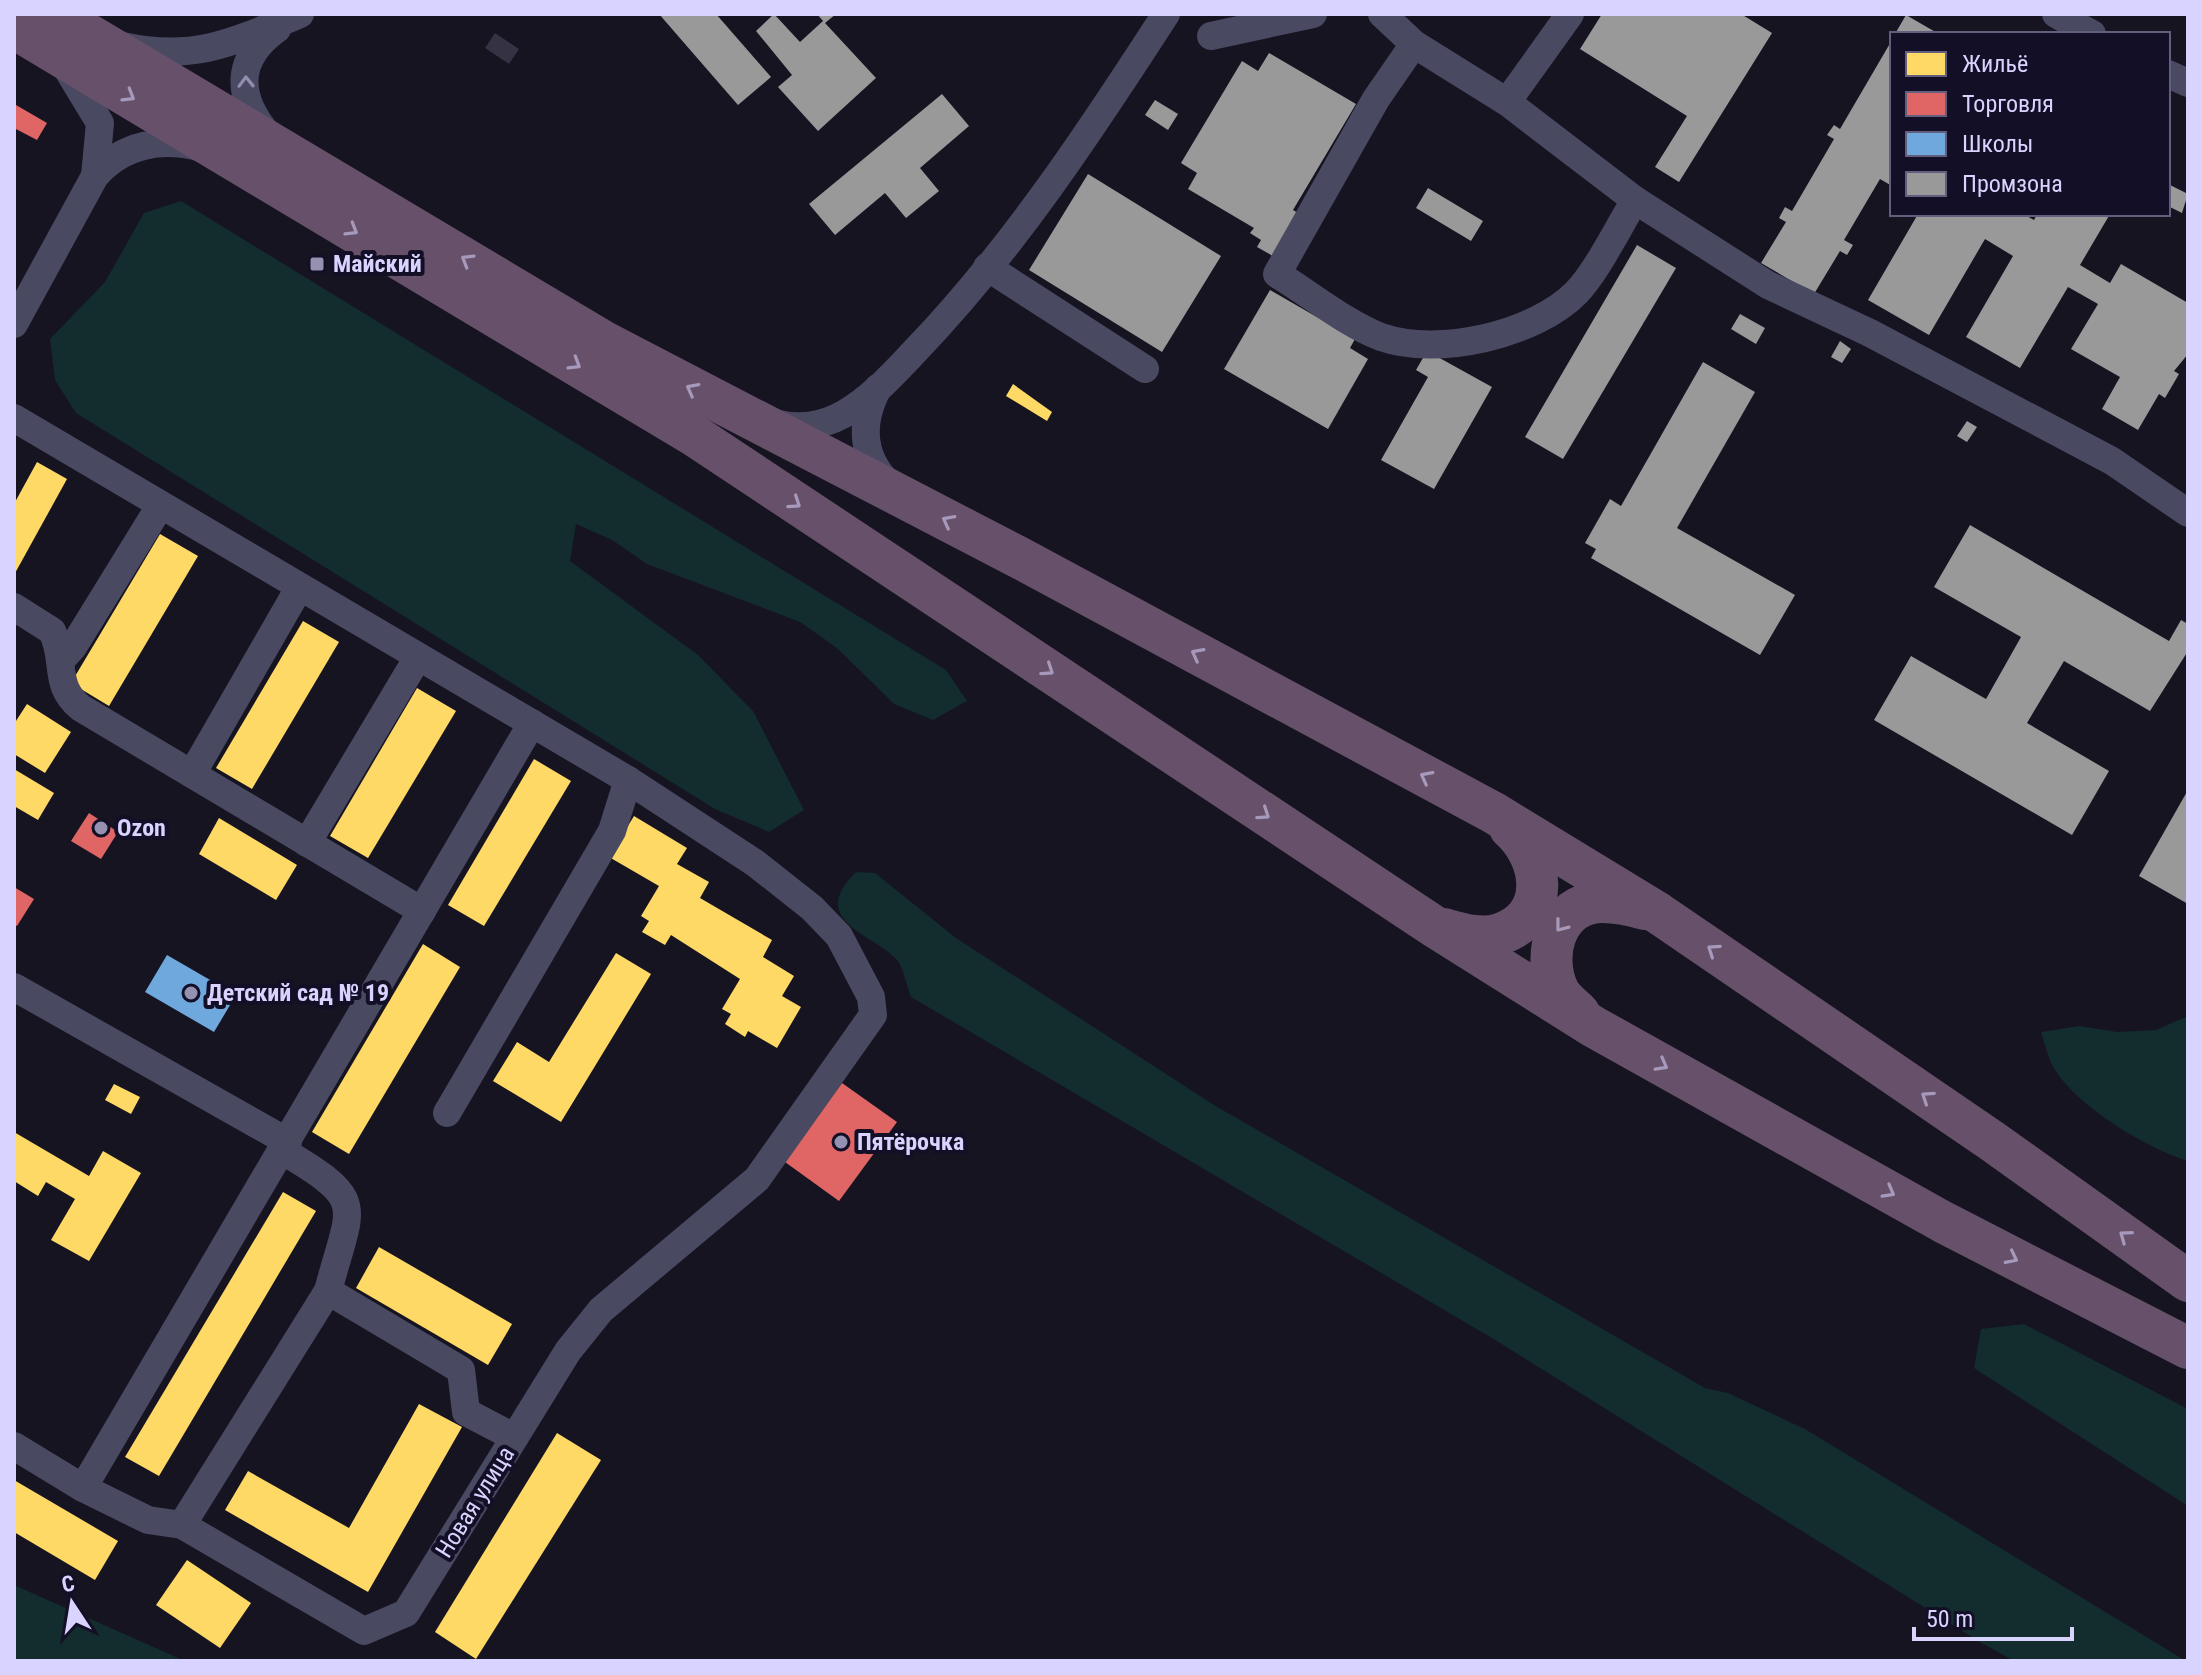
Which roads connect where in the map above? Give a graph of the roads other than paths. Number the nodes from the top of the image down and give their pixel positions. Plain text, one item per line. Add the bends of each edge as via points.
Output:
1 (1166, 14) edge
2 (1222, 14) edge
3 (1313, 14) edge
4 (1382, 14) edge
5 (1570, 14) edge
6 (2056, 14) edge
7 (299, 15) edge
8 (14, 28) edge
9 (52, 32) edge
10 (2088, 32) edge
11 (98, 41) junction
12 (1414, 44) junction
13 (1507, 102) junction
14 (281, 150) junction
15 (230, 156) junction
16 (95, 176) junction
17 (1635, 200) junction
18 (987, 267) junction
19 (14, 324) edge
20 (1145, 369) dead end
21 (879, 388) junction
22 (742, 416) junction
23 (14, 418) edge
24 (905, 499) junction
25 (160, 506) junction
26 (2188, 513) edge
27 (299, 588) junction
28 (14, 607) edge
29 (418, 657) junction
30 (61, 660) junction
31 (532, 723) junction
32 (192, 774) junction
33 (628, 780) junction
34 (1494, 813) junction
35 (307, 843) junction
36 (422, 911) junction
37 (1658, 913) junction
38 (1435, 927) junction
39 (14, 987) edge
40 (1594, 1027) junction
41 (447, 1113) dead end
42 (286, 1146) junction
43 (2188, 1281) edge
44 (328, 1291) junction
45 (2188, 1348) edge
46 (514, 1437) junction
47 (14, 1446) edge
48 (83, 1488) junction
49 (182, 1525) junction

1 - 18 street
2 - 3 street via 1211,36
4 - 12 street
5 - 13 street
6 - 10 street
7 - 11 street via 200,52 148,52
14 -> 7 street via 251,109 245,78 251,52
8 - 9 highway
9 - 11 highway
9 -> 15 highway
9 - 16 street via 100,123
11 - 14 highway
12 - 13 street
12 - 17 street via 1376,99 1277,274 1377,335 1413,343 1466,342 1533,324 1577,293
13 - 17 street
22 -> 14 highway via 606,343
15 - 16 street via 165,142 127,151
15 -> 38 highway via 695,436
16 - 19 street
17 - 26 street via 1768,285 2112,461
18 - 20 street
18 - 21 street via 946,319
21 - 22 street via 842,415 805,428
21 - 24 street via 868,408 866,444 885,481
22 - 24 highway
23 - 25 street
34 -> 24 highway
25 - 27 street
25 - 30 street
27 - 29 street
27 - 32 street
28 - 30 street via 52,631
29 - 31 street
29 - 35 street
30 - 32 street via 63,689 70,700
31 - 33 street
31 - 36 street
32 - 35 street
33 - 41 street via 612,831
33 - 46 street, Новая улица via 755,863 812,908 852,955 871,997 873,1015 757,1179 601,1310 568,1351
34 - 37 highway
34 - 38 highway via 1534,855 1539,877 1535,901 1522,921 1500,934 1471,937
35 - 36 street
36 - 42 street
37 -> 40 highway via 1599,902 1571,913 1553,935 1549,963 1559,994
43 -> 37 highway
38 - 40 highway
39 - 42 street
40 -> 45 highway via 1943,1222
42 - 44 street via 327,1177 349,1202 349,1220
42 - 48 street
44 - 46 street via 461,1370 466,1412
44 - 49 street
46 - 49 street, Новая улица via 406,1613 364,1631
47 - 48 street
48 - 49 street via 148,1520

